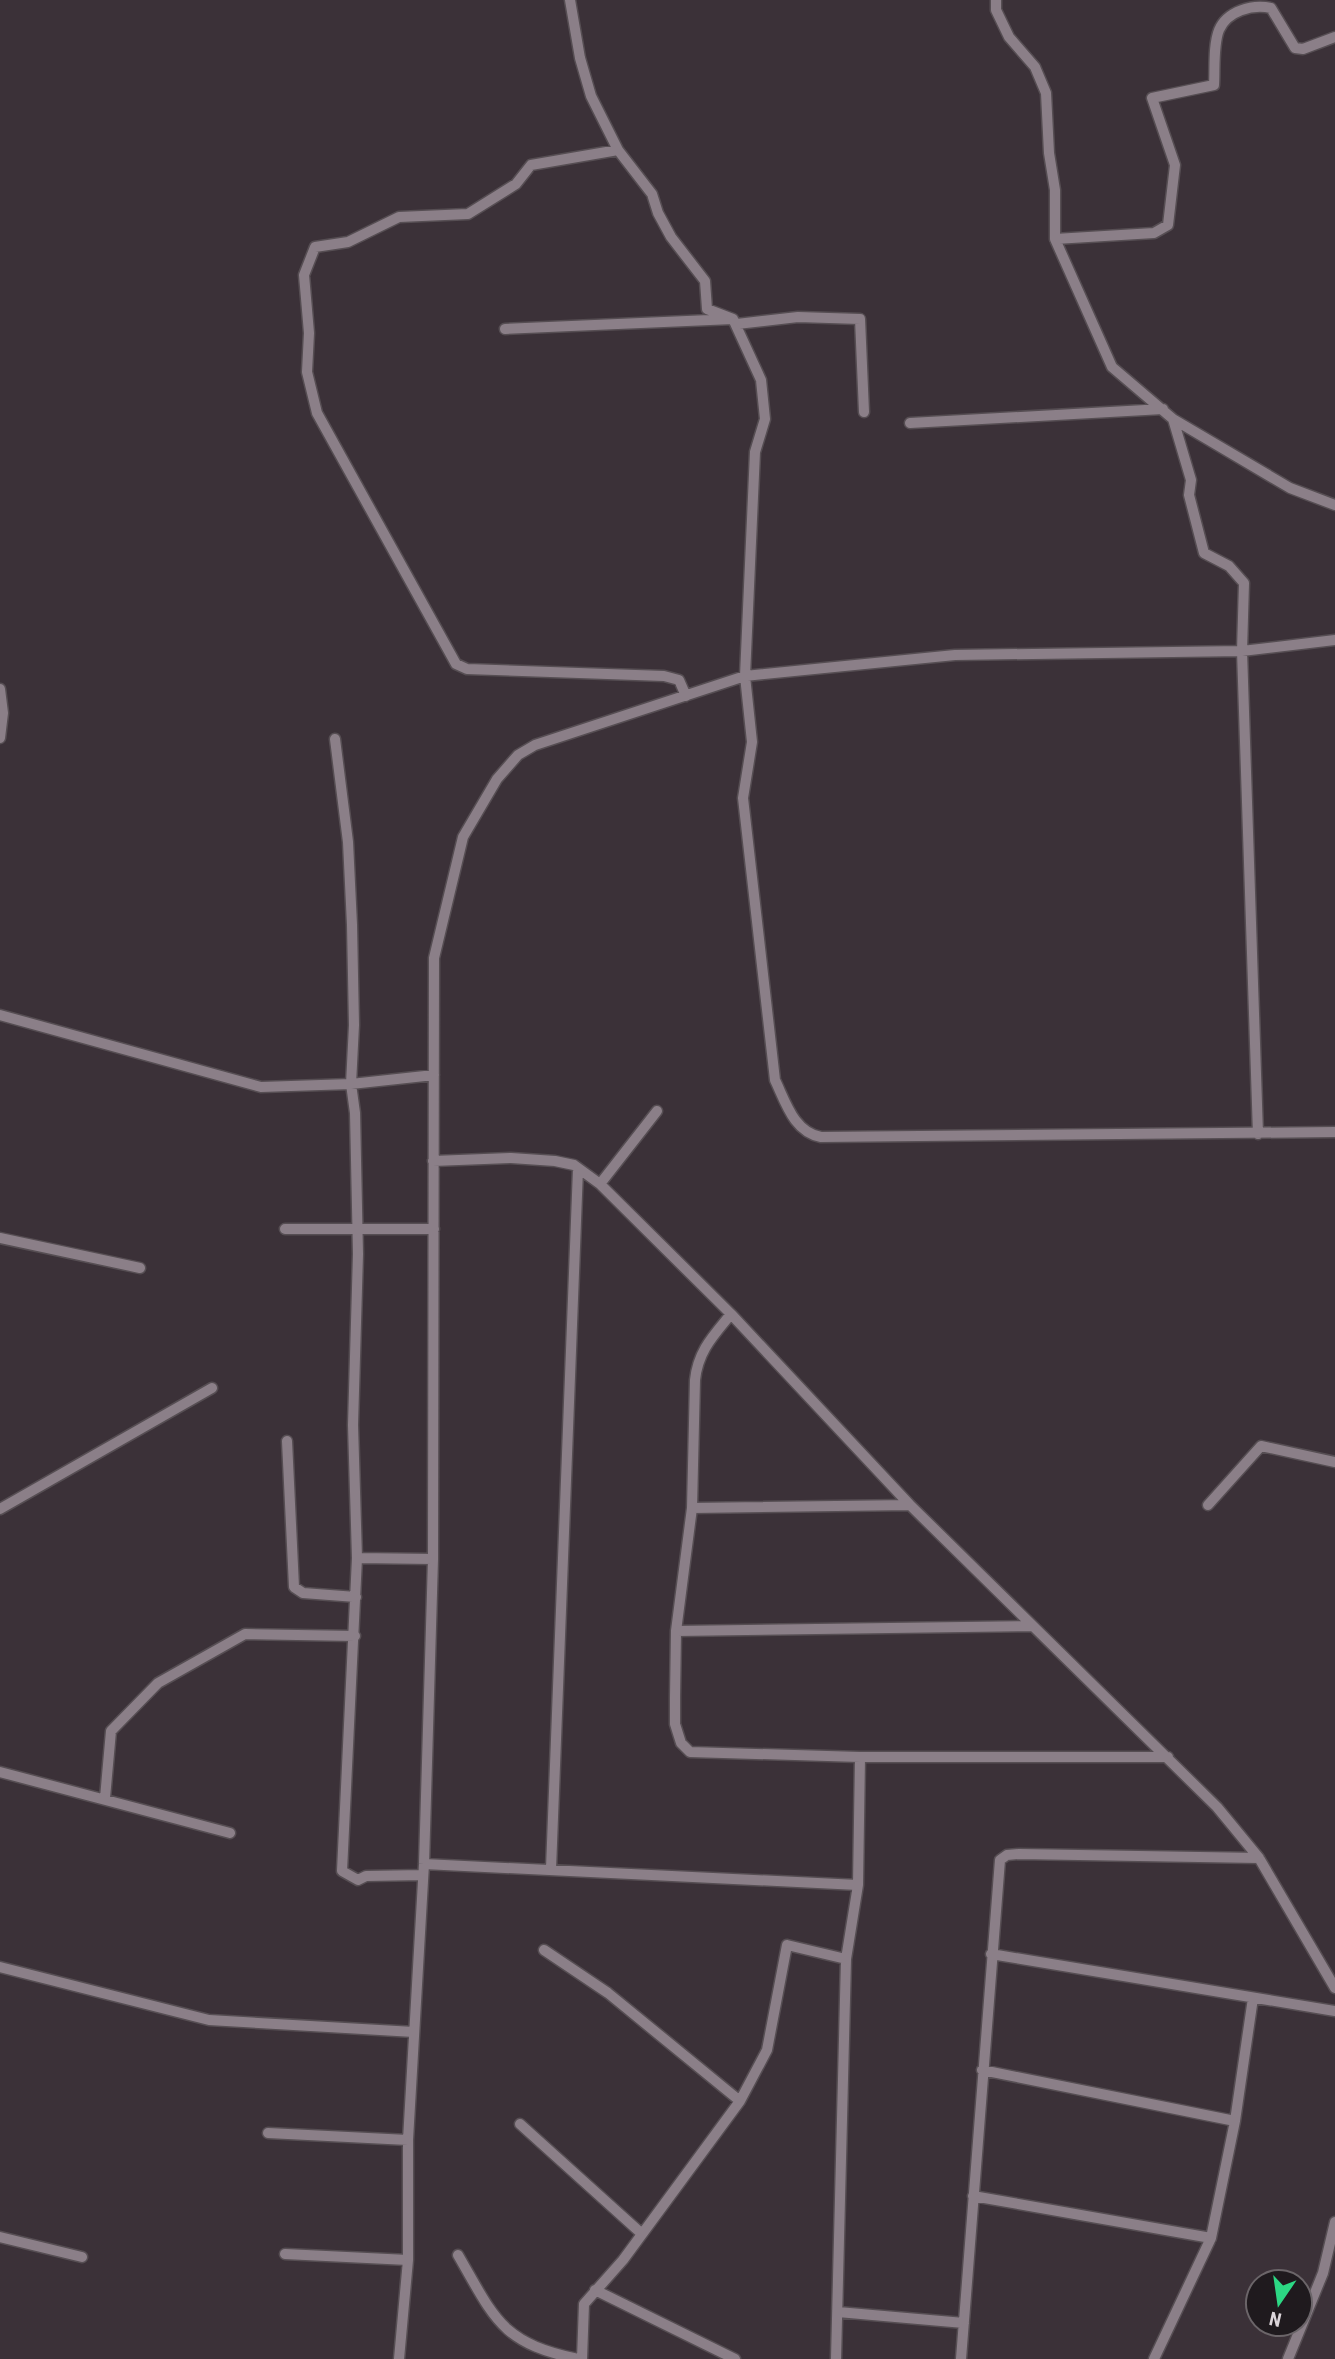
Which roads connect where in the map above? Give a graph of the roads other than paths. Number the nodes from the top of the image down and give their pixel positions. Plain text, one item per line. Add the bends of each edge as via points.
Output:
1 (570, 0) edge
2 (996, 0) edge
3 (1335, 37) edge
4 (618, 150) junction
5 (1055, 239) junction
6 (735, 321) junction
7 (505, 329) dead end
8 (1163, 409) junction
9 (864, 412) dead end
10 (1173, 419) junction
11 (910, 423) dead end
12 (1335, 505) edge
13 (1335, 640) edge
14 (1242, 651) junction
15 (745, 676) junction
16 (0, 689) edge
17 (686, 696) junction
18 (0, 738) edge
19 (335, 739) dead end
20 (0, 1015) edge
21 (435, 1075) junction
22 (351, 1084) junction
23 (657, 1111) dead end
24 (1335, 1132) edge
25 (1258, 1134) junction
26 (433, 1161) junction
27 (579, 1168) junction
28 (600, 1184) junction
29 (285, 1228) dead end
30 (433, 1229) junction
31 (357, 1230) junction
32 (0, 1238) edge
33 (140, 1269) dead end
34 (731, 1314) junction
35 (212, 1388) dead end
36 (287, 1441) dead end
37 (1335, 1462) edge
38 (910, 1505) junction
39 (1208, 1505) dead end
40 (692, 1508) junction
41 (0, 1509) edge
42 (357, 1558) junction
43 (433, 1559) junction
44 (356, 1597) junction
45 (1032, 1626) junction
46 (676, 1631) junction
47 (355, 1636) junction
48 (860, 1757) junction
49 (1168, 1757) junction
50 (0, 1772) edge
51 (105, 1798) junction
52 (230, 1833) dead end
53 (1259, 1858) junction
54 (423, 1869) junction
55 (551, 1869) junction
56 (858, 1885) junction
57 (544, 1950) dead end
58 (991, 1954) junction
59 (846, 1959) junction
60 (0, 1967) edge
61 (1335, 1988) edge
62 (1252, 1998) junction
63 (1335, 2011) edge
64 (414, 2032) junction
65 (982, 2070) junction
66 (740, 2101) junction
67 (1235, 2121) junction
68 (520, 2124) dead end
69 (268, 2133) dead end
70 (408, 2140) junction
71 (973, 2196) junction
72 (1335, 2222) edge
73 (642, 2234) junction
74 (0, 2237) edge
75 (1211, 2238) junction
76 (285, 2254) dead end
77 (458, 2255) dead end
78 (82, 2257) dead end
79 (408, 2260) junction
80 (594, 2290) junction
81 (838, 2312) junction
82 (964, 2323) junction
83 (399, 2359) edge
84 (580, 2359) edge
85 (734, 2359) edge
86 (836, 2359) edge
87 (961, 2359) edge
88 (1154, 2359) edge
89 (1287, 2359) edge

1 - 4 street via 591,96
2 - 5 street via 1009,37 1035,67 1046,93
3 - 5 street via 1295,48 1271,8 1233,14 1219,30 1214,85 1152,99 1175,165 1168,225 1154,233
4 - 6 street via 652,194 657,213 678,249 705,281 707,309
4 - 17 street via 531,165 516,184 468,214 399,217 348,242 315,247 304,275 307,372 317,413 336,451 456,664 467,669 664,676 679,680
5 - 8 street via 1107,358
6 - 7 street
6 - 9 street via 860,319
6 - 15 street via 761,380 765,419 755,452
8 - 10 street
8 - 11 street
10 - 12 street via 1290,488
10 - 14 street via 1205,553 1229,566 1244,583
13 - 14 street
14 - 15 street via 956,654
14 - 25 street
15 - 17 street
15 - 25 street via 752,742 743,798 774,1072 803,1129 821,1137
16 - 18 street
17 - 21 street via 535,745 518,755 498,779 463,837 434,958
19 - 22 street via 348,842 352,925
20 - 22 street via 261,1087
21 - 22 street
21 - 26 street
22 - 31 street
23 - 28 street
24 - 25 street
26 - 27 street via 537,1159
26 - 30 street
27 - 28 street
27 - 55 street
28 - 34 street
29 - 31 street
30 - 31 street
30 - 43 street
31 - 42 street via 353,1425
32 - 33 street
34 - 38 street
34 - 40 street via 697,1361
35 - 41 street
36 - 44 street via 294,1587 303,1593
37 - 39 street via 1261,1447
38 - 40 street
38 - 45 street
40 - 46 street
42 - 43 street
42 - 44 street
43 - 54 street
44 - 47 street
45 - 46 street
45 - 49 street
46 - 48 street via 675,1724 681,1743 690,1752
47 - 51 street via 245,1634 158,1683 111,1731
47 - 54 street via 342,1871 358,1880
48 - 49 street
48 - 56 street
49 - 53 street
50 - 51 street
51 - 52 street
53 - 58 street via 1007,1855 1000,1860 998,1871
53 - 61 street
54 - 55 street
54 - 64 street
55 - 56 street
56 - 59 street
57 - 66 street via 608,1993
58 - 62 street
58 - 65 street
59 - 66 street via 787,1945 767,2050
59 - 81 street
60 - 64 street via 209,2020
62 - 63 street
62 - 67 street
64 - 70 street
65 - 67 street
65 - 71 street
66 - 73 street
67 - 75 street
68 - 73 street
69 - 70 street
70 - 79 street
71 - 75 street
71 - 82 street
72 - 89 street via 1323,2273
73 - 80 street
74 - 78 street
75 - 88 street
76 - 79 street
77 - 84 street via 511,2333 544,2352
79 - 83 street
80 - 84 street via 584,2304
80 - 85 street
81 - 82 street
81 - 86 street
82 - 87 street

